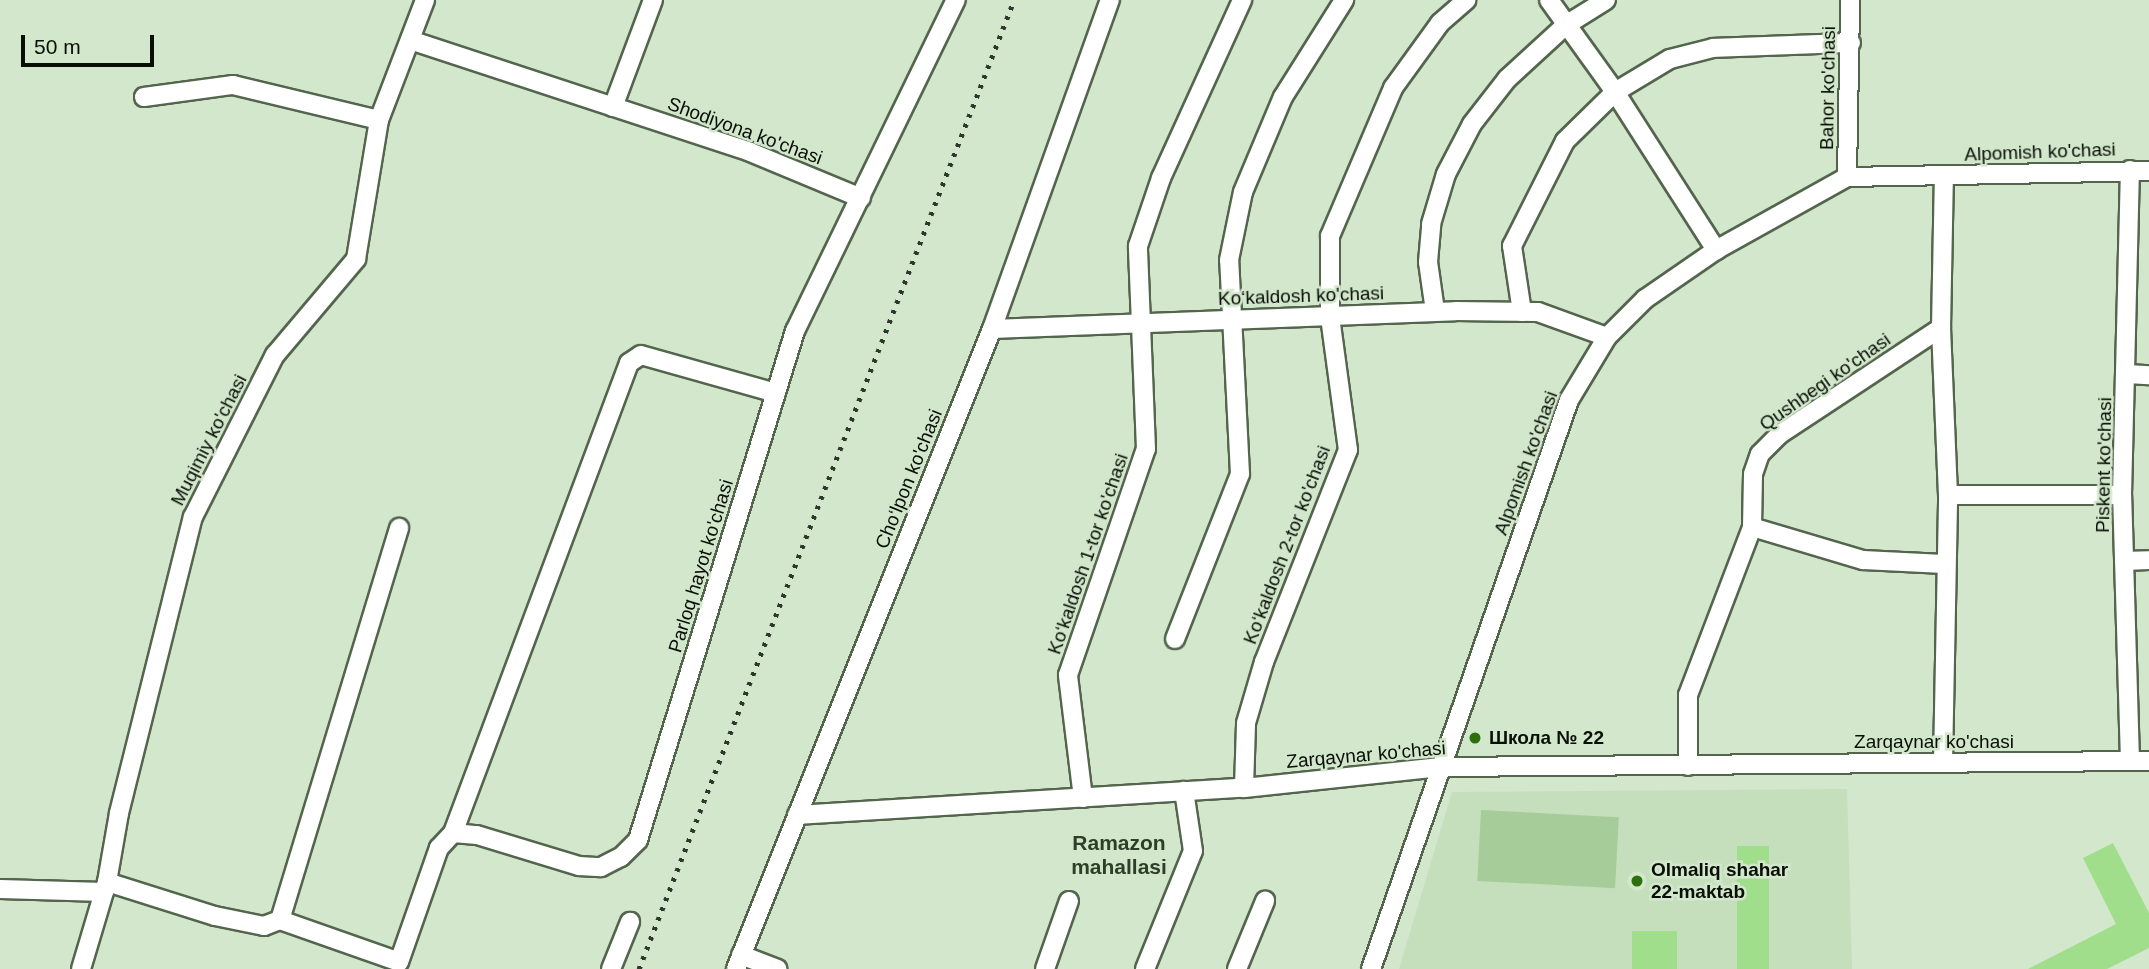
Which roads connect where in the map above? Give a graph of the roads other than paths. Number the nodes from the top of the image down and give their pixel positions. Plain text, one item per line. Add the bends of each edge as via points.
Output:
1 (653, 0) edge
2 (956, 0) edge
3 (1110, 0) edge
4 (1242, 0) edge
5 (1345, 0) edge
6 (1466, 0) edge
7 (1549, 0) edge
8 (1606, 0) edge
9 (1850, 0) edge
10 (423, 1) edge
11 (1566, 25) junction
12 (410, 40) junction
13 (1851, 43) junction
14 (1615, 92) junction
15 (144, 97) dead end
16 (613, 107) junction
17 (379, 120) junction
18 (2130, 170) junction
19 (2149, 171) edge
20 (1944, 176) junction
21 (1847, 177) junction
22 (861, 198) junction
23 (1716, 250) junction
24 (1435, 311) junction
25 (1521, 312) junction
26 (1330, 316) junction
27 (1229, 319) junction
28 (1140, 323) junction
29 (1941, 328) junction
30 (992, 329) junction
31 (1608, 337) junction
32 (2127, 374) junction
33 (2149, 375) edge
34 (776, 393) junction
35 (1948, 495) junction
36 (2122, 495) junction
37 (1752, 527) junction
38 (399, 528) dead end
39 (2124, 561) junction
40 (2149, 561) edge
41 (1944, 564) junction
42 (1175, 639) dead end
43 (2130, 761) junction
44 (2149, 761) edge
45 (1942, 763) junction
46 (1688, 766) junction
47 (1441, 767) junction
48 (1244, 788) junction
49 (1184, 791) junction
50 (1083, 798) junction
51 (797, 815) junction
52 (453, 833) junction
53 (106, 887) junction
54 (0, 889) edge
55 (1069, 901) dead end
56 (1265, 901) dead end
57 (280, 920) junction
58 (630, 922) dead end
59 (738, 962) edge
60 (81, 969) edge
61 (611, 969) edge
62 (777, 969) edge
63 (1045, 969) edge
64 (1145, 969) edge
65 (1237, 969) edge
66 (1371, 969) edge

1 - 16 street
2 - 22 street, Parloq hayot ko'chasi
3 - 30 street, Cho‘lpon ko'chasi
4 - 28 street, Ko‘kaldosh 1-tor ko'chasi via 1161,178 1138,246
5 - 27 street via 1283,97 1243,192 1229,260
6 - 26 street, Ko‘kaldosh 2-tor ko'chasi via 1440,23 1393,88 1330,236
7 - 11 street
8 - 11 street
9 - 13 street, Bahor ko'chasi
10 - 12 street, Muqimiy ko'chasi
11 - 14 street
11 - 24 street via 1507,79 1472,124 1446,174 1431,224 1428,262
12 - 16 street, Shodiyona ko'chasi
12 - 17 street, Muqimiy ko'chasi
13 - 14 street via 1713,48 1670,58
13 - 21 street, Bahor ko'chasi
14 - 23 street
14 - 25 street via 1565,141 1512,246
15 - 17 street via 233,85
16 - 22 street, Shodiyona ko'chasi via 750,152
17 - 53 street, Muqimiy ko'chasi via 356,259 275,355 192,517 119,813
18 - 19 street, Alpomish ko'chasi
18 - 20 street, Alpomish ko'chasi
18 - 32 street, Piskent ko'chasi
20 - 21 street, Alpomish ko'chasi
20 - 29 street
21 - 23 street, Alpomish ko'chasi
22 - 34 street, Parloq hayot ko'chasi via 795,331
23 - 31 street, Alpomish ko'chasi via 1645,299
24 - 25 street, Ko‘kaldosh ko'chasi
24 - 26 street, Ko‘kaldosh ko'chasi
25 - 31 street, Ko‘kaldosh ko'chasi via 1538,312
26 - 27 street, Ko‘kaldosh ko'chasi
26 - 48 street, Ko‘kaldosh 2-tor ko'chasi via 1348,450 1264,662 1246,723
27 - 28 street, Ko‘kaldosh ko'chasi
27 - 42 street via 1240,474
28 - 30 street, Ko‘kaldosh ko'chasi
28 - 50 street, Ko‘kaldosh 1-tor ko'chasi via 1146,449 1068,675
29 - 35 street
29 - 37 street, Qushbegi ko'chasi via 1780,434 1760,453 1754,474
30 - 51 street, Cho‘lpon ko'chasi
31 - 47 street, Alpomish ko'chasi via 1569,400
32 - 33 street
32 - 36 street, Piskent ko'chasi
34 - 52 street via 641,355 629,363
34 - 52 street, Parloq hayot ko'chasi via 638,840 621,857 601,867 579,866 477,835
35 - 36 street
35 - 41 street
36 - 39 street, Piskent ko'chasi
37 - 41 street via 1863,560
37 - 46 street, Qushbegi ko'chasi via 1688,695
38 - 57 street
39 - 40 street
39 - 43 street, Piskent ko'chasi
41 - 45 street
43 - 44 street, Zarqaynar ko'chasi
43 - 45 street, Zarqaynar ko'chasi
45 - 46 street, Zarqaynar ko'chasi
46 - 47 street, Zarqaynar ko'chasi
47 - 48 street, Zarqaynar ko'chasi
47 - 66 street, Alpomish ko'chasi
48 - 49 street, Zarqaynar ko'chasi
49 - 50 street, Zarqaynar ko'chasi
49 - 64 street via 1193,851
50 - 51 street, Zarqaynar ko'chasi
51 - 59 street, Cho‘lpon ko'chasi
52 - 57 street via 439,848 399,962
53 - 54 street
53 - 57 street via 264,926
53 - 60 street, Muqimiy ko'chasi
55 - 63 street
56 - 65 street
58 - 61 street
59 - 62 street

